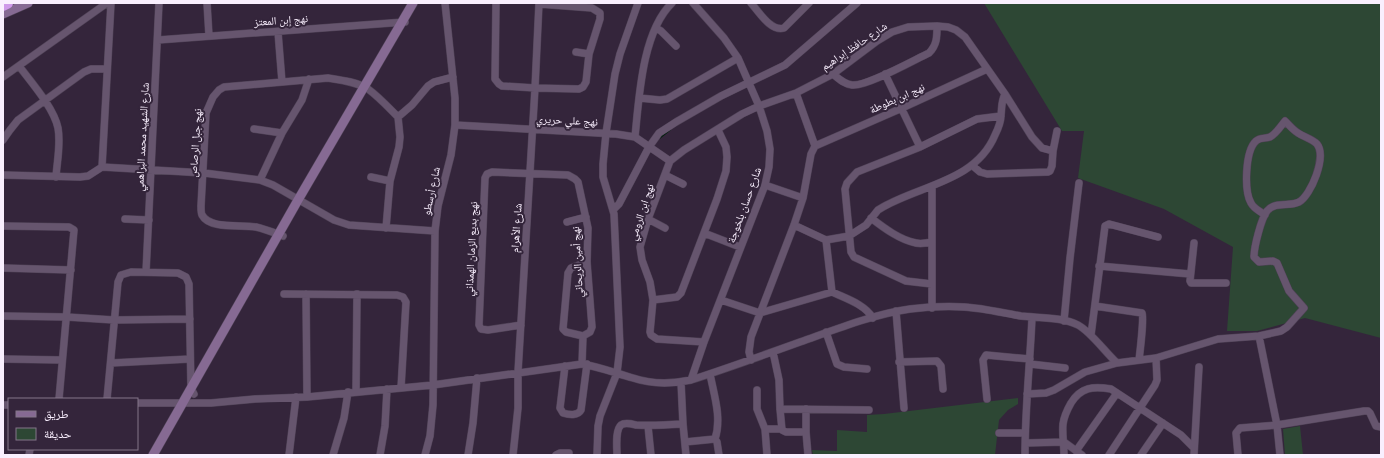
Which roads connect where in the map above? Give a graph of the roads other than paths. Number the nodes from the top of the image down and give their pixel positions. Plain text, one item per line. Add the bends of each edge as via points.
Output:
1 (7, 3) edge
2 (28, 3) edge
3 (107, 3) edge
4 (110, 3) edge
5 (160, 3) edge
6 (207, 3) edge
7 (413, 3) edge
8 (417, 3) edge
9 (445, 3) edge
10 (496, 3) edge
11 (638, 3) edge
12 (672, 3) edge
13 (693, 3) edge
14 (751, 3) edge
15 (856, 3) edge
16 (539, 4) edge
17 (805, 4) edge
18 (3, 5) edge
19 (3, 14) edge
20 (404, 22) junction
21 (937, 26) junction
22 (656, 28) junction
23 (278, 32) junction
24 (209, 36) junction
25 (158, 40) junction
26 (676, 46) dead end
27 (576, 52) dead end
28 (589, 54) junction
29 (738, 58) junction
30 (19, 66) junction
31 (107, 69) junction
32 (987, 69) junction
33 (833, 74) junction
34 (885, 74) junction
35 (3, 77) edge
36 (452, 77) junction
37 (309, 80) junction
38 (282, 82) junction
39 (748, 82) junction
40 (366, 88) junction
41 (536, 88) junction
42 (796, 93) junction
43 (1005, 94) junction
44 (639, 98) junction
45 (44, 100) junction
46 (759, 106) junction
47 (902, 108) junction
48 (1001, 116) junction
49 (398, 117) junction
50 (456, 125) junction
51 (254, 129) dead end
52 (533, 129) junction
53 (718, 130) junction
54 (1057, 131) dead end
55 (606, 133) junction
56 (282, 134) junction
57 (635, 137) junction
58 (3, 140) edge
59 (815, 146) junction
60 (649, 147) junction
61 (920, 147) junction
62 (1053, 151) junction
63 (670, 161) junction
64 (973, 166) junction
65 (102, 167) junction
66 (152, 170) junction
67 (204, 173) junction
68 (530, 173) junction
69 (3, 175) edge
70 (665, 175) junction
71 (56, 177) junction
72 (371, 177) dead end
73 (260, 180) junction
74 (390, 182) junction
75 (1079, 183) dead end
76 (684, 184) dead end
77 (765, 185) junction
78 (932, 187) junction
79 (803, 198) junction
80 (300, 201) junction
81 (613, 210) junction
82 (1265, 214) junction
83 (586, 217) junction
84 (871, 218) junction
85 (125, 219) dead end
86 (648, 219) junction
87 (149, 220) junction
88 (567, 222) dead end
89 (794, 225) junction
90 (3, 226) edge
91 (386, 228) junction
92 (665, 228) dead end
93 (435, 231) junction
94 (704, 233) junction
95 (281, 235) junction
96 (849, 236) junction
97 (1158, 237) dead end
98 (826, 240) junction
99 (932, 242) junction
100 (1194, 244) dead end
101 (740, 247) junction
102 (587, 262) junction
103 (1099, 266) junction
104 (3, 268) edge
105 (71, 270) junction
106 (146, 272) junction
107 (1190, 274) junction
108 (1226, 283) dead end
109 (932, 284) junction
110 (832, 292) junction
111 (284, 294) dead end
112 (306, 294) junction
113 (357, 294) junction
114 (654, 300) junction
115 (721, 300) junction
116 (1095, 306) junction
117 (932, 308) junction
118 (896, 311) junction
119 (760, 313) junction
120 (3, 316) edge
121 (67, 317) junction
122 (873, 318) junction
123 (1032, 318) junction
124 (190, 319) junction
125 (114, 320) junction
126 (1064, 321) junction
127 (521, 325) junction
128 (826, 332) junction
129 (1091, 335) junction
130 (582, 336) junction
131 (1259, 336) junction
132 (704, 342) junction
133 (773, 352) junction
134 (1156, 358) junction
135 (3, 359) edge
136 (190, 359) junction
137 (62, 360) junction
138 (751, 360) junction
139 (1139, 360) junction
140 (899, 362) junction
141 (1030, 362) junction
142 (110, 363) junction
143 (1117, 363) junction
144 (585, 364) junction
145 (565, 366) junction
146 (1199, 367) dead end
147 (1064, 368) dead end
148 (867, 369) dead end
149 (518, 372) junction
150 (617, 373) junction
151 (710, 374) junction
152 (477, 378) junction
153 (691, 380) junction
154 (681, 382) junction
155 (433, 386) junction
156 (401, 388) junction
157 (387, 389) junction
158 (943, 389) dead end
159 (757, 390) dead end
160 (192, 391) junction
161 (352, 392) junction
162 (1117, 392) junction
163 (1026, 394) junction
164 (307, 397) junction
165 (59, 398) edge
166 (107, 398) edge
167 (296, 398) junction
168 (987, 399) dead end
169 (138, 403) edge
170 (186, 403) junction
171 (904, 408) dead end
172 (1141, 408) junction
173 (780, 409) junction
174 (806, 409) junction
175 (869, 410) dead end
176 (1163, 423) junction
177 (683, 424) junction
178 (1277, 425) junction
179 (648, 426) junction
180 (1381, 427) edge
181 (765, 429) junction
182 (781, 429) junction
183 (806, 432) junction
184 (1025, 433) junction
185 (999, 434) dead end
186 (715, 439) junction
187 (685, 442) junction
188 (1064, 442) junction
189 (1026, 443) junction
190 (1194, 451) edge
191 (569, 452) dead end
192 (1079, 453) edge
193 (1024, 454) edge
194 (153, 455) edge
195 (159, 455) edge
196 (289, 455) edge
197 (333, 455) edge
198 (380, 455) edge
199 (425, 455) edge
200 (468, 455) edge
201 (513, 455) edge
202 (556, 455) edge
203 (597, 455) edge
204 (617, 455) edge
205 (650, 455) edge
206 (686, 455) edge
207 (719, 455) edge
208 (767, 455) edge
209 (808, 455) edge
210 (1064, 455) edge
211 (1110, 455) edge
212 (1141, 455) edge
213 (1238, 455) edge
214 (1280, 455) edge

1 - 18 highway
2 - 19 street
3 - 30 street
4 - 31 street
5 - 25 street, شارع الشهيد محمد البراهمي
6 - 24 street
7 - 20 street
8 - 20 street
9 - 36 street, شارع أرسطو
10 - 41 street via 494,79 502,86
11 - 55 street via 617,68
12 - 22 street via 664,11
13 - 29 street, شارع حسان بلخوجة
14 - 17 street via 772,26 780,29 784,28
15 - 39 street via 785,65
16 - 28 street via 592,8 598,11 600,19
16 - 41 street, شارع الأهرام
20 - 23 street, نهج إبن المعتز
20 - 40 street
21 - 32 street, شارع حافظ إبراهيم via 956,30 965,38
21 - 33 street, شارع حافظ إبراهيم via 908,27 892,32
21 - 34 street via 935,45 929,53
22 - 26 street
22 - 44 street via 647,52
23 - 24 street, نهج إبن المعتز
23 - 38 street
24 - 25 street, نهج إبن المعتز
25 - 66 street, شارع الشهيد محمد البراهمي
27 - 28 street
28 - 41 street via 583,88
29 - 39 street, شارع حسان بلخوجة
29 - 44 street via 667,99
30 - 35 street
30 - 45 street
31 - 45 street via 84,72
31 - 65 street
32 - 43 street, شارع حافظ إبراهيم
32 - 47 street, نهج ابن بطوطة
33 - 34 street via 852,85
33 - 42 street, شارع حافظ إبراهيم
34 - 47 street
36 - 49 street via 428,86
36 - 50 street, شارع أرسطو
37 - 38 street, نهج جبل الرصاص
37 - 40 street, نهج جبل الرصاص via 328,78
37 - 56 street via 306,92
38 - 67 street, نهج جبل الرصاص via 231,86 219,90 206,113
39 - 46 street, شارع حسان بلخوجة
39 - 60 street via 676,122 660,133
40 - 49 street
40 - 80 street
41 - 52 street, شارع الأهرام
42 - 46 street, شارع حافظ إبراهيم
42 - 59 street
43 - 48 street
43 - 62 street, شارع حافظ إبراهيم via 1032,137 1042,148
44 - 57 street
45 - 58 street via 18,120
45 - 71 street via 57,126
46 - 53 street, شارع حافظ إبراهيم
46 - 77 street, شارع حسان بلخوجة via 770,149 770,167
47 - 59 street, نهج ابن بطوطة
47 - 61 street
48 - 61 street via 977,119
48 - 64 street via 985,154
49 - 74 street via 400,137
50 - 52 street, نهج علي حريري
50 - 93 street, شارع أرسطو
51 - 56 street
52 - 55 street, نهج علي حريري
52 - 68 street, شارع الأهرام
53 - 63 street, شارع حافظ إبراهيم
53 - 94 street via 726,147 726,171
54 - 62 street
55 - 57 street, نهج علي حريري
55 - 81 street via 603,175
56 - 73 street
57 - 60 street, نهج علي حريري
59 - 79 street via 809,160
60 - 63 street, نهج علي حريري
60 - 81 street via 619,204
61 - 96 street via 857,172 851,178 844,195
62 - 64 street via 1052,169 1044,173 987,174
63 - 70 street, نهج ابن الرومي
64 - 78 street
65 - 66 street
65 - 71 street via 88,176
66 - 67 street
66 - 87 street, شارع الشهيد محمد البراهمي
67 - 73 street
67 - 95 street, نهج جبل الرصاص via 201,206 202,215 207,220 220,225 257,227
68 - 83 street, نهج أمين الريحاني via 568,175 575,179 578,182
68 - 127 street, شارع الأهرام
68 - 127 street, نهج بديع الزمان الهمذاني via 492,172 485,178 479,325 481,329 488,330
69 - 71 street
70 - 76 street
70 - 86 street, نهج ابن الرومي
72 - 74 street
73 - 80 street via 274,185
74 - 91 street
75 - 126 street
77 - 79 street
77 - 101 street, شارع حسان بلخوجة
78 - 84 street via 889,204 878,210
78 - 99 street
79 - 89 street
80 - 91 street via 334,220 349,225
80 - 95 street
81 - 150 street via 620,347
82 - 82 street via 1277,205 1301,201 1307,194 1318,169 1320,159 1317,145 1285,121 1272,136 1257,140 1248,156 1247,193 1255,208
82 - 131 street via 1254,257 1259,262 1277,263 1289,291 1304,308 1281,331
83 - 88 street
83 - 102 street, نهج أمين الريحاني
84 - 96 street via 866,225
84 - 99 street via 912,242
85 - 87 street
86 - 92 street
86 - 114 street, نهج ابن الرومي via 640,247
87 - 106 street, شارع الشهيد محمد البراهمي
89 - 98 street
89 - 119 street
90 - 105 street via 72,228 75,234
91 - 93 street
93 - 155 street, شارع أرسطو
94 - 101 street
94 - 114 street via 680,296
95 - 160 street
96 - 98 street
96 - 109 street via 851,252 856,259 906,281
97 - 103 street via 1107,225 1104,227
98 - 110 street
99 - 109 street
100 - 107 street
101 - 115 street, شارع حسان بلخوجة
102 - 130 street, نهج أمين الريحاني via 592,326 590,332
102 - 130 street via 571,268 568,273 562,329
103 - 107 street
103 - 116 street
104 - 105 street
105 - 121 street
106 - 124 street via 178,272 186,277 189,284
106 - 125 street via 122,275 117,287
107 - 108 street via 1192,284
109 - 117 street
110 - 119 street
110 - 122 street via 863,307
111 - 112 street
112 - 113 street
112 - 164 street
113 - 156 street via 397,295 406,302
113 - 161 street
114 - 132 street, نهج ابن الرومي via 650,332 654,338
115 - 119 street
115 - 132 street, شارع حسان بلخوجة
116 - 129 street
116 - 139 street via 1142,313
117 - 118 street
117 - 123 street via 964,307
118 - 122 street
118 - 140 street
119 - 138 street via 749,343
120 - 121 street
121 - 125 street
121 - 137 street
122 - 128 street
123 - 126 street
123 - 141 street
124 - 125 street
124 - 136 street
125 - 142 street
126 - 129 street via 1078,325
127 - 149 street, شارع الأهرام
128 - 133 street
128 - 148 street via 837,364
129 - 143 street
130 - 144 street
131 - 134 street via 1218,339
131 - 178 street
132 - 153 street, شارع حسان بلخوجة
133 - 138 street
133 - 173 street via 779,380
134 - 139 street
134 - 172 street via 1157,380
135 - 137 street
136 - 142 street
136 - 160 street
137 - 165 street
138 - 151 street
139 - 143 street
140 - 158 street via 937,360 941,366
140 - 171 street
141 - 147 street
141 - 163 street
141 - 168 street via 986,355 983,360
142 - 166 street
143 - 163 street via 1084,372 1046,393
144 - 145 street
144 - 145 street via 581,410 576,415 563,413 560,408
144 - 150 street
145 - 149 street
146 - 190 street
149 - 152 street
149 - 201 street, شارع الأهرام via 518,408
150 - 154 street via 650,382
150 - 203 street via 600,416
151 - 153 street
151 - 186 street via 719,421
152 - 155 street
152 - 200 street
153 - 154 street
154 - 177 street
155 - 156 street
155 - 199 street, شارع أرسطو via 430,436
156 - 157 street
157 - 161 street
157 - 198 street
159 - 181 street via 757,408
160 - 170 street
161 - 164 street
161 - 197 street
162 - 172 street
162 - 188 street via 1098,387 1086,389 1075,396 1066,410 1063,424
162 - 192 street
163 - 184 street
164 - 167 street
167 - 170 street
167 - 196 street
169 - 170 street
170 - 194 street
170 - 195 street
172 - 176 street
172 - 211 street
173 - 174 street
173 - 182 street
174 - 175 street
174 - 183 street
176 - 190 street via 1181,435
176 - 212 street
177 - 179 street
177 - 187 street
178 - 180 street via 1368,411 1376,426
178 - 213 street via 1240,428 1236,433
178 - 214 street
179 - 204 street via 627,424 619,427 616,440
179 - 205 street
181 - 182 street
181 - 208 street
182 - 183 street via 786,432
183 - 209 street
184 - 185 street
184 - 189 street
186 - 187 street
186 - 207 street
187 - 206 street
188 - 189 street
188 - 192 street
188 - 210 street
189 - 193 street
191 - 202 street

